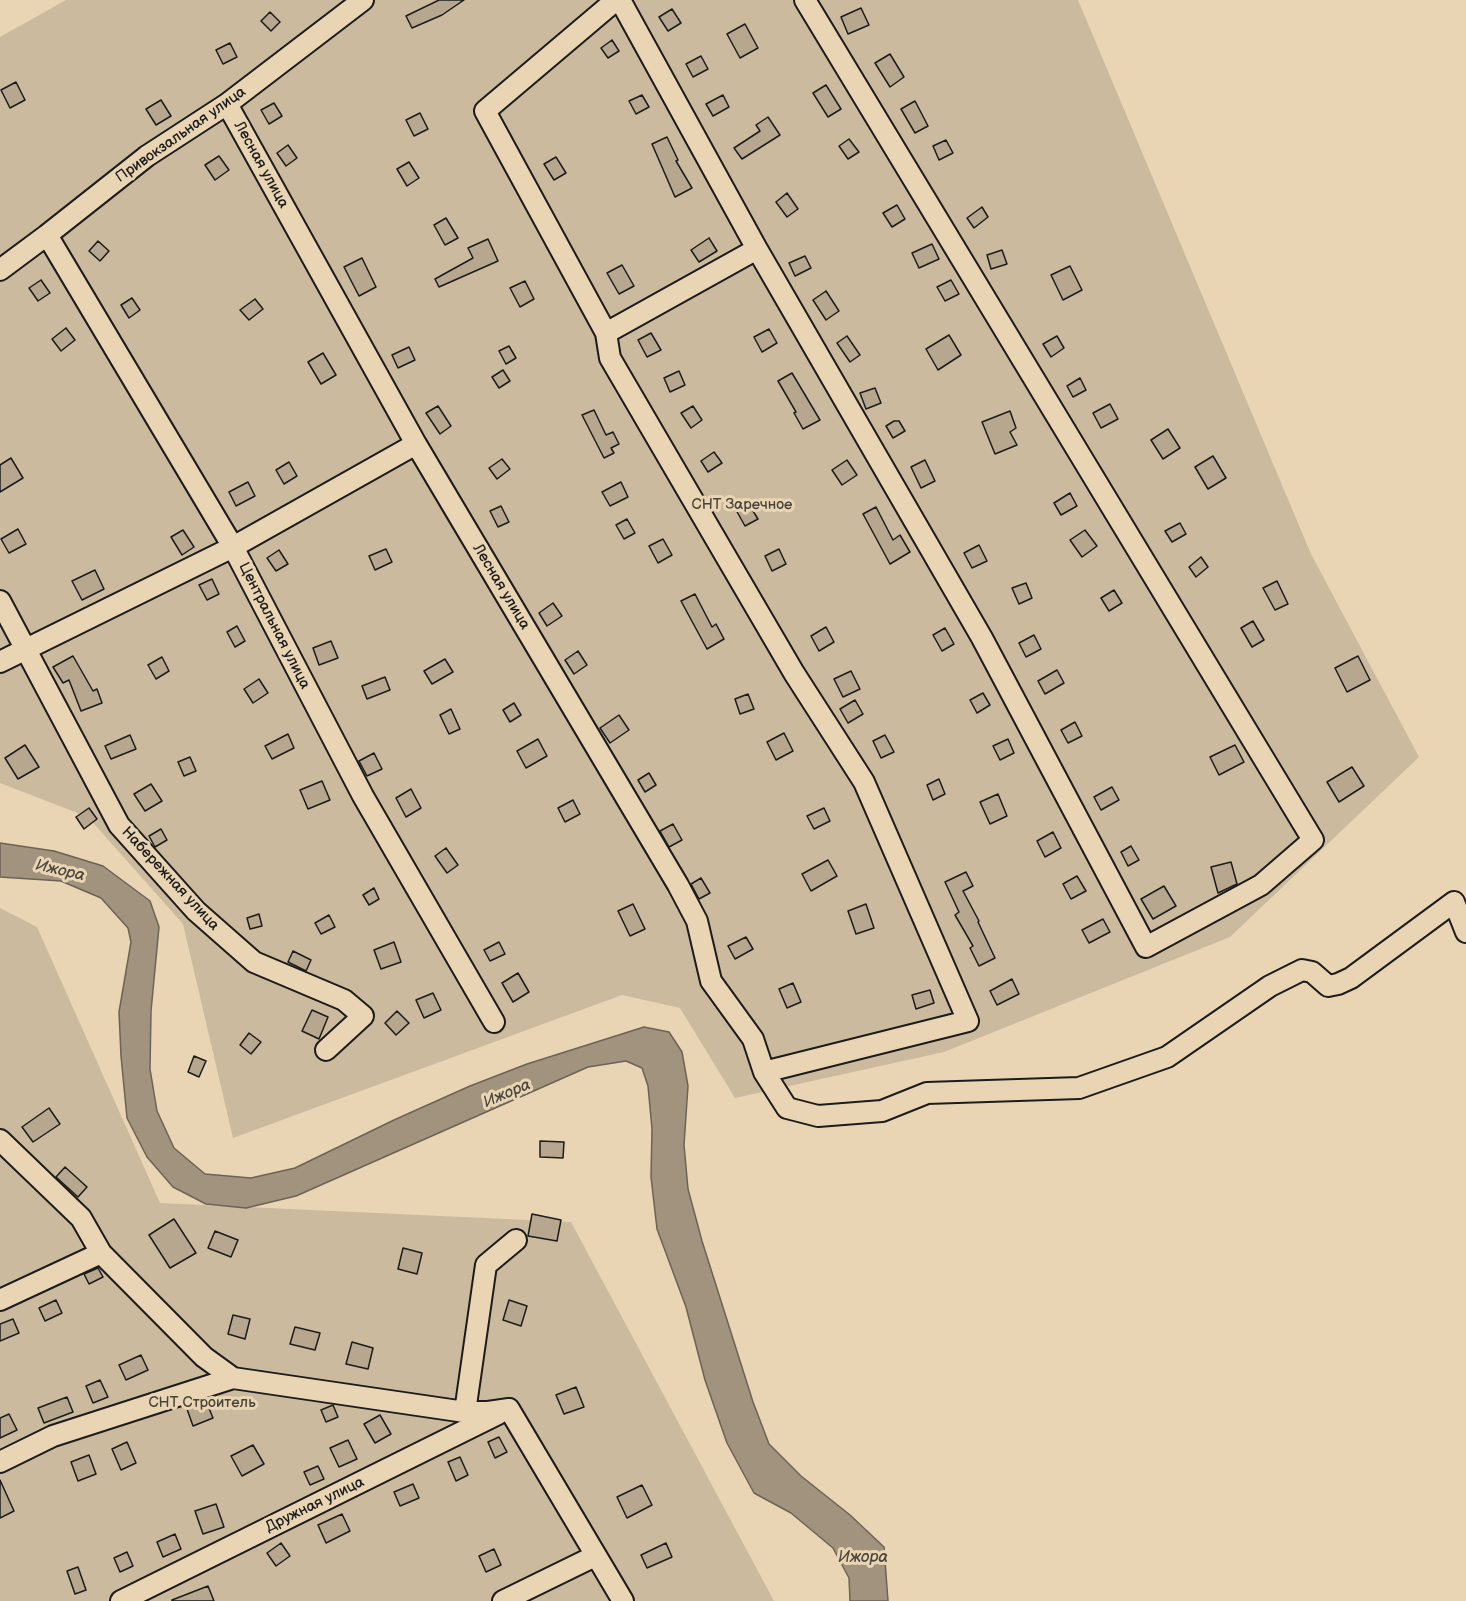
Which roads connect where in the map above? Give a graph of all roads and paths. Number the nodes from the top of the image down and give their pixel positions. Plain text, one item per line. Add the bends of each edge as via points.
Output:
1 (363, 0) edge
2 (618, 0) edge
3 (805, 0) edge
4 (227, 104) junction
5 (47, 235) junction
6 (756, 249) junction
7 (0, 270) edge
8 (606, 333) junction
9 (416, 444) junction
10 (233, 547) junction
11 (0, 601) edge
12 (26, 649) junction
13 (0, 662) edge
14 (1466, 932) edge
15 (494, 1022) dead end
16 (326, 1050) dead end
17 (764, 1072) junction
18 (0, 1140) edge
19 (516, 1240) dead end
20 (101, 1253) junction
21 (0, 1300) edge
22 (233, 1378) junction
23 (509, 1409) junction
24 (465, 1412) junction
25 (0, 1462) edge
26 (595, 1556) junction
27 (121, 1601) edge
28 (503, 1601) edge
29 (623, 1601) edge

1 - 4 street, Привокзальная улица
2 - 6 street
2 - 8 street via 485,111
3 - 6 street via 1313,840 1262,885 1146,947 982,638
4 - 5 street, Привокзальная улица via 147,156
4 - 9 street, Лесная улица
5 - 7 street, Привокзальная улица
5 - 10 street, Центральная улица
6 - 8 street
8 - 17 street via 610,358 794,674 864,782 968,1021
9 - 10 street
9 - 17 street, Лесная улица via 678,885 697,921 711,981 753,1039
10 - 12 street
10 - 15 street, Центральная улица via 363,796
11 - 12 street, Набережная улица
12 - 13 street
12 - 16 street, Набережная улица via 119,825 195,910 254,962 344,1000 363,1016
14 - 17 street, Лесная улица via 1454,902 1351,978 1328,986 1302,969 1270,986 1167,1057 1079,1088 927,1093 882,1111 818,1116 787,1108
18 - 20 street via 81,1218
19 - 24 street via 486,1265
20 - 21 street
20 - 22 street via 204,1357
22 - 24 street
22 - 25 street via 53,1436
23 - 24 street
23 - 26 street
23 - 27 street, Дружная улица
26 - 28 street
26 - 29 street

